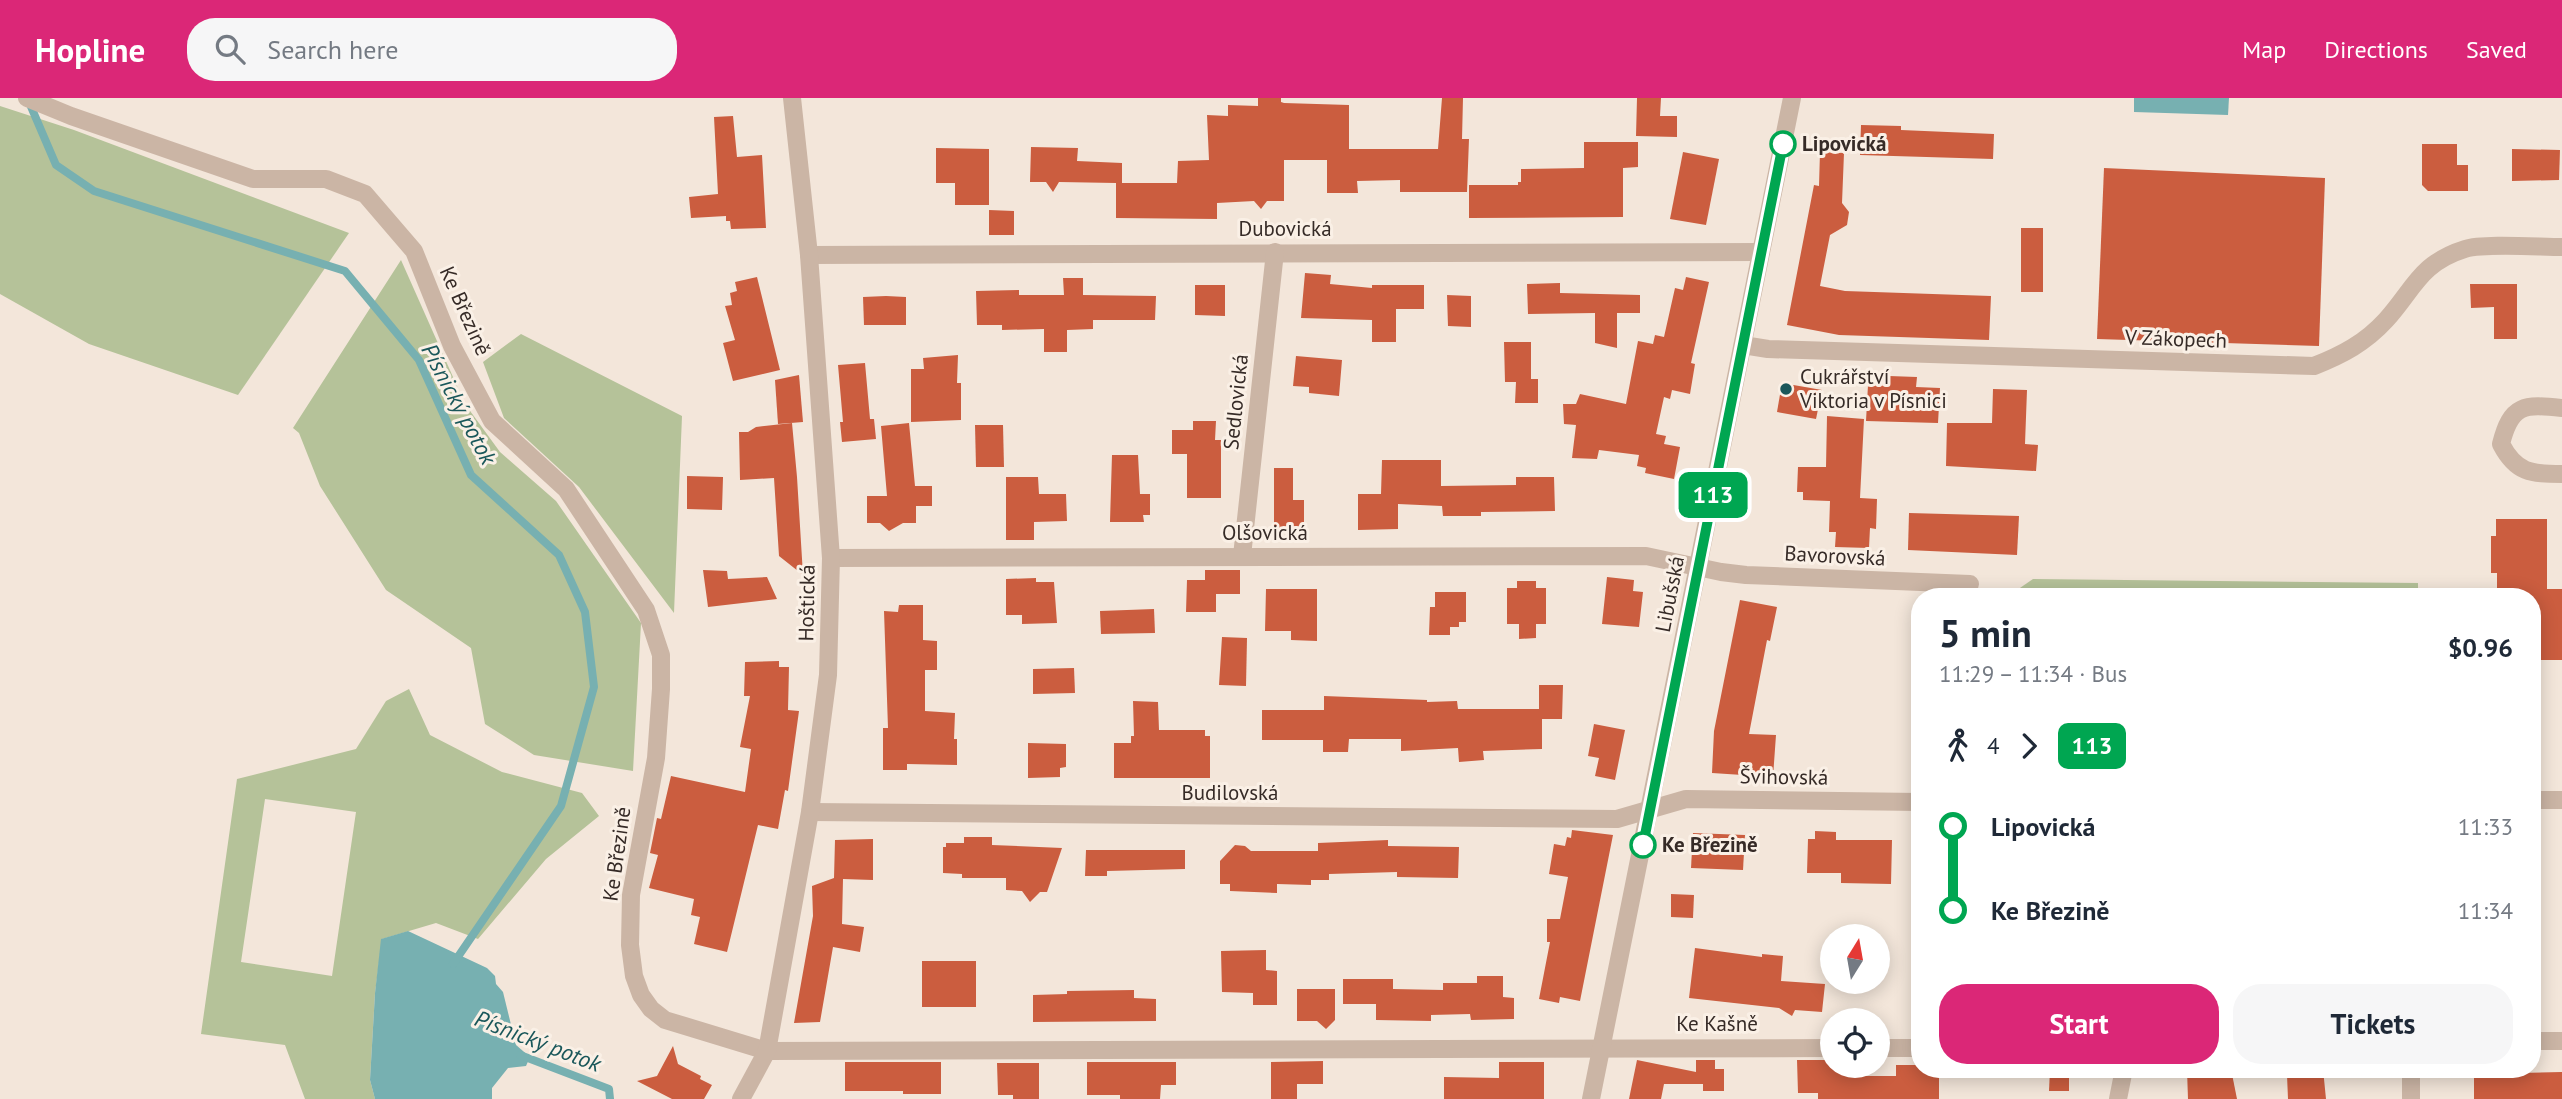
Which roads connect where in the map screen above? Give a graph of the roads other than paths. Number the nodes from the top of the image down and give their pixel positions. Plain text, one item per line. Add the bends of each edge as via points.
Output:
1 (27, 98) edge
2 (792, 98) edge
3 (1793, 98) edge
4 (2562, 247) edge
5 (1275, 252) junction
6 (1761, 252) junction
7 (809, 255) junction
8 (1743, 345) junction
9 (2562, 408) edge
10 (2562, 474) edge
11 (1242, 556) junction
12 (831, 558) junction
13 (1699, 567) junction
14 (1970, 584) dead end
15 (2541, 800) edge
16 (2562, 800) edge
17 (1911, 802) edge
18 (1650, 811) junction
19 (810, 812) junction
20 (2541, 1041) edge
21 (2562, 1041) edge
22 (1601, 1047) junction
23 (1820, 1048) edge
24 (1890, 1048) edge
25 (1911, 1048) edge
26 (766, 1051) junction
27 (2122, 1078) edge
28 (2411, 1078) edge
29 (741, 1099) edge
30 (1591, 1099) edge
31 (2118, 1099) edge
32 (2411, 1099) edge

1 - 26 street, Ke Březině via 253,179 326,179 365,194 414,251 452,346 492,421 566,489 646,610 661,655 656,758 631,895 630,945 641,995 665,1020
2 - 7 street, Hoštická
3 - 6 street, Libušská
4 - 8 street, V Zákopech via 2468,247 2445,256 2421,273 2385,321 2347,354 2314,366
5 - 6 street, Dubovická
5 - 7 street, Dubovická
5 - 11 street, Sedlovická
6 - 8 street, Libušská
7 - 12 street, Hoštická
8 - 13 street, Libušská
9 - 10 street via 2519,410 2506,423 2501,444 2510,462 2536,474
11 - 12 street, Olšovická
11 - 13 street, Olšovická via 1646,555
12 - 19 street, Hoštická via 828,675
13 - 14 street, Bavorovská via 1746,575
13 - 18 street, Libušská
15 - 16 street
17 - 18 street, Švihovská via 1686,799
18 - 19 street, Budilovská via 1617,819
18 - 22 street, Libušská
19 - 26 street, Hoštická
20 - 21 street
22 - 23 street, Ke Kašně
22 - 26 street, Ke Březině
22 - 30 street, Libušská
24 - 25 street
26 - 29 street, Hoštická
27 - 31 street
28 - 32 street

